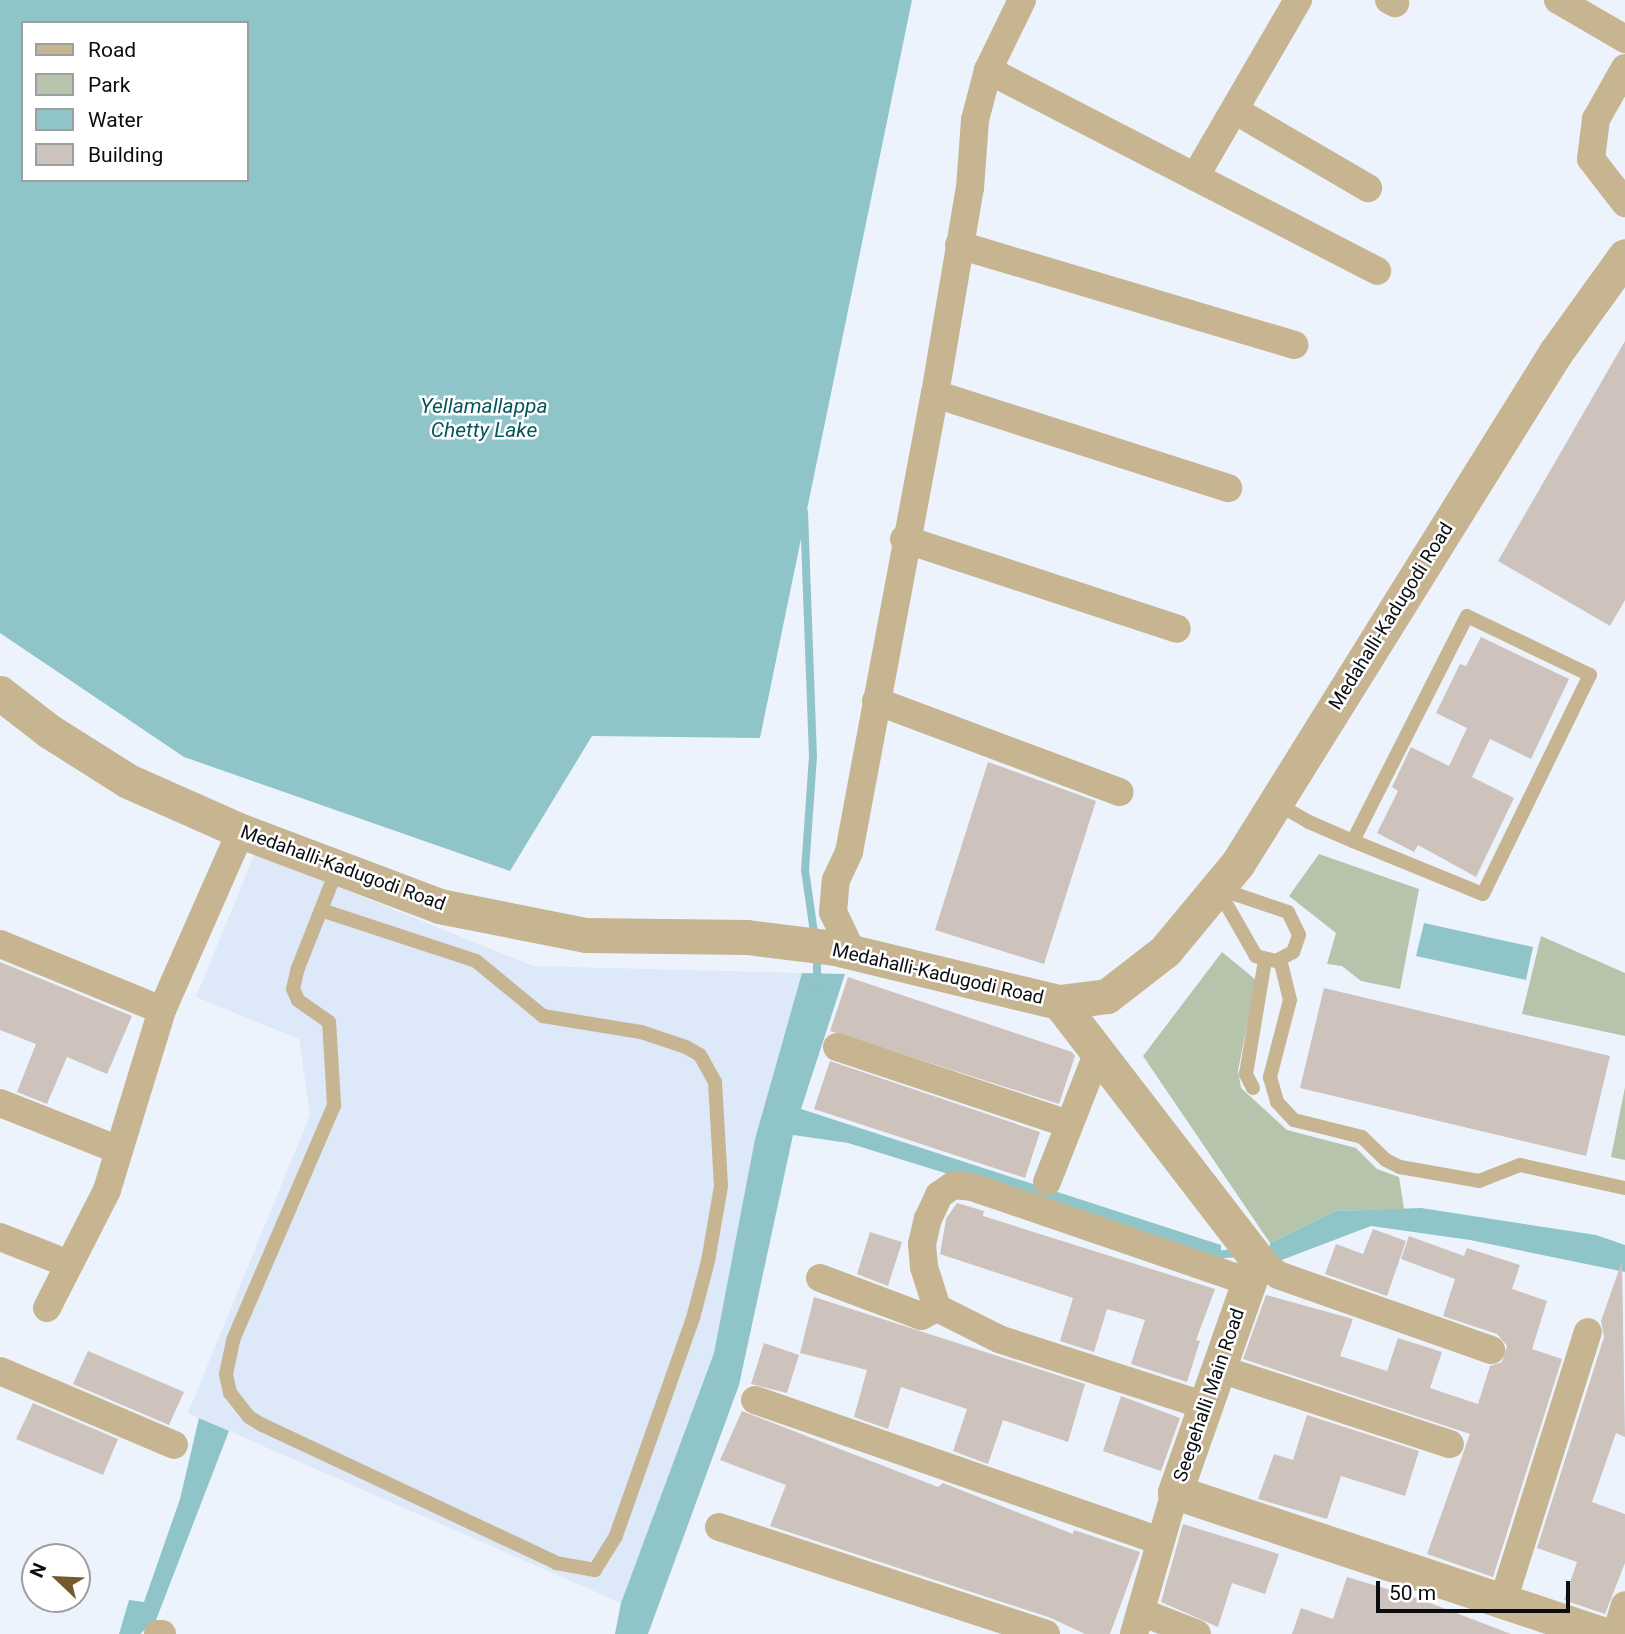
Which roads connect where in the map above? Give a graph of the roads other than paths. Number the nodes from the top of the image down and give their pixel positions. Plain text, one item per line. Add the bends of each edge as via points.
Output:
1 (1022, 0) edge
2 (1298, 0) edge
3 (1558, 0) edge
4 (1625, 39) edge
5 (1625, 68) edge
6 (988, 70) junction
7 (1236, 111) junction
8 (1195, 177) junction
9 (1368, 188) dead end
10 (1625, 203) edge
11 (960, 245) junction
12 (1625, 256) edge
13 (1377, 271) dead end
14 (1294, 345) dead end
15 (935, 394) junction
16 (1228, 488) dead end
17 (904, 539) junction
18 (1177, 629) dead end
19 (0, 693) edge
20 (876, 701) junction
21 (1120, 792) dead end
22 (1275, 803) junction
23 (241, 831) junction
24 (1353, 841) junction
25 (338, 866) junction
26 (1217, 888) junction
27 (321, 910) junction
28 (0, 944) edge
29 (844, 950) junction
30 (1273, 960) junction
31 (1059, 1002) junction
32 (162, 1010) junction
33 (837, 1047) dead end
34 (1098, 1052) junction
35 (1253, 1087) dead end
36 (0, 1103) edge
37 (1068, 1124) junction
38 (119, 1150) junction
39 (1047, 1182) dead end
40 (1625, 1188) edge
41 (0, 1237) edge
42 (69, 1264) junction
43 (1253, 1271) junction
44 (820, 1278) dead end
45 (47, 1308) dead end
46 (937, 1308) junction
47 (1588, 1332) dead end
48 (1491, 1350) dead end
49 (1217, 1368) junction
50 (0, 1371) edge
51 (755, 1399) dead end
52 (1203, 1405) junction
53 (1450, 1444) dead end
54 (174, 1445) dead end
55 (1175, 1492) junction
56 (719, 1527) dead end
57 (1160, 1541) junction
58 (1503, 1601) junction
59 (1625, 1605) edge
60 (1137, 1623) edge
61 (1046, 1634) edge
62 (1197, 1634) edge
63 (1602, 1634) edge
64 (1616, 1634) edge

1 - 6 street
2 - 7 street
3 - 4 street
5 - 10 street via 1596,119 1591,159
6 - 8 street
6 - 11 street via 975,120
7 - 8 street
7 - 9 street
8 - 13 street
11 - 14 street
11 - 15 street
12 - 22 street, Medahalli-Kadugodi Road via 1556,352
15 - 16 street
15 - 17 street
17 - 18 street
17 - 20 street
19 - 23 street, Medahalli-Kadugodi Road via 49,731 128,781
20 - 21 street
20 - 29 street via 849,852 836,880 833,912
22 - 24 lane
22 - 26 street, Medahalli-Kadugodi Road
23 - 25 street, Medahalli-Kadugodi Road
23 - 32 street
24 - 24 lane via 1483,894 1590,674 1467,616
25 - 27 lane
25 - 29 street, Medahalli-Kadugodi Road via 439,906 586,935 747,937
26 - 30 lane via 1250,949
26 - 30 lane via 1281,908 1295,918 1297,944
26 - 31 street, Medahalli-Kadugodi Road via 1165,951 1107,996
27 - 27 lane via 292,989 298,1000 329,1022 334,1105 233,1340 226,1374 230,1393 249,1417 262,1425 557,1563 595,1570 616,1536 693,1318 708,1261 721,1186 715,1082 700,1055 686,1046 641,1032 543,1016 476,961
28 - 32 street
29 - 31 street, Medahalli-Kadugodi Road
30 - 35 lane via 1246,1074
30 - 40 lane via 1290,1000 1270,1077 1284,1113 1301,1123 1362,1137 1385,1160 1401,1167 1479,1181 1520,1165
31 - 34 street
32 - 38 street
33 - 37 street
34 - 37 street
34 - 43 street
36 - 38 street
37 - 39 street
38 - 42 street via 107,1190
41 - 42 street
42 - 45 street
43 - 46 street via 954,1185 939,1195 922,1244
43 - 48 street via 1278,1275
43 - 49 street, Seegehalli Main Road
44 - 46 street via 921,1316
46 - 52 street via 999,1339
47 - 58 street
49 - 52 street, Seegehalli Main Road
49 - 53 street
50 - 54 street
51 - 57 street
52 - 55 street, Seegehalli Main Road
55 - 57 street
55 - 58 street, Seegehalli Main Road
56 - 61 street
57 - 60 street
58 - 63 street, Seegehalli Main Road
59 - 64 street
60 - 62 street

